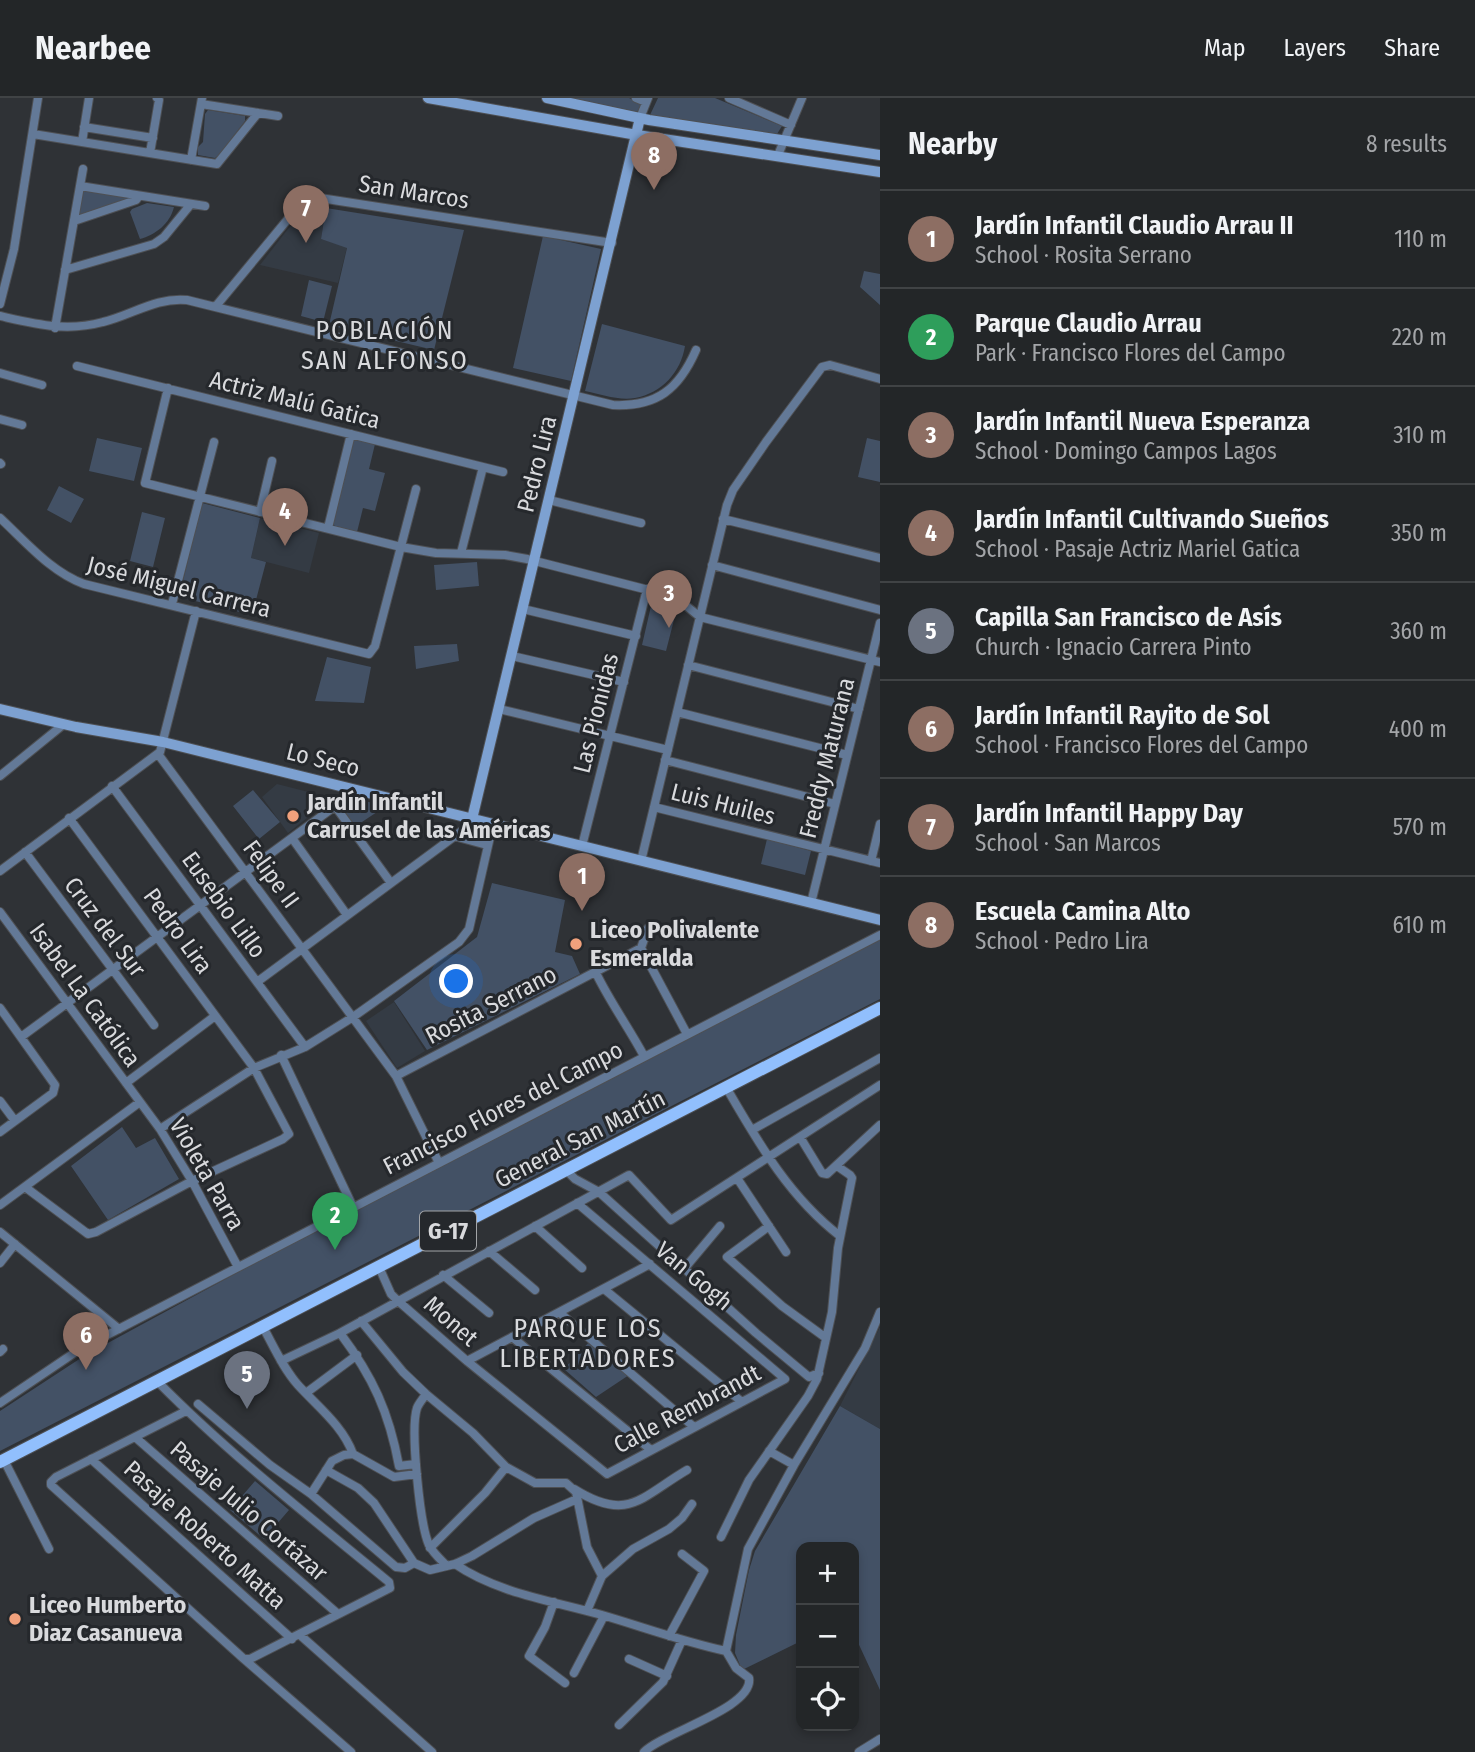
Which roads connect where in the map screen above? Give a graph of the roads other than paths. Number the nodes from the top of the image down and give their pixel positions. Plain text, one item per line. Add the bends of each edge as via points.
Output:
1 (38, 98) edge
2 (89, 98) edge
3 (157, 98) edge
4 (428, 98) edge
5 (547, 98) edge
6 (636, 98) edge
7 (729, 98) edge
8 (802, 98) edge
9 (647, 100) edge
10 (202, 101) edge
11 (258, 113) junction
12 (278, 116) dead end
13 (640, 118) junction
14 (791, 125) junction
15 (84, 127) junction
16 (33, 134) junction
17 (637, 135) junction
18 (153, 138) junction
19 (82, 142) junction
20 (784, 142) junction
21 (150, 153) junction
22 (778, 155) junction
23 (876, 155) edge
24 (191, 160) junction
25 (83, 169) dead end
26 (880, 172) edge
27 (80, 186) junction
28 (139, 196) junction
29 (191, 204) junction
30 (205, 206) dead end
31 (74, 221) junction
32 (612, 243) junction
33 (65, 270) junction
34 (0, 304) edge
35 (216, 306) junction
36 (0, 316) edge
37 (55, 328) junction
38 (696, 350) dead end
39 (77, 366) dead end
40 (0, 373) edge
41 (880, 379) edge
42 (42, 385) dead end
43 (168, 388) junction
44 (575, 397) junction
45 (0, 419) edge
46 (22, 425) dead end
47 (351, 434) junction
48 (214, 442) dead end
49 (272, 461) dead end
50 (483, 467) junction
51 (503, 472) dead end
52 (416, 489) dead end
53 (200, 496) junction
54 (550, 500) junction
55 (260, 512) junction
56 (0, 518) edge
57 (723, 519) junction
58 (641, 523) dead end
59 (328, 528) junction
60 (401, 547) junction
61 (461, 553) junction
62 (880, 558) edge
63 (535, 561) junction
64 (712, 565) junction
65 (648, 589) junction
66 (172, 604) junction
67 (523, 609) junction
68 (880, 610) edge
69 (196, 611) junction
70 (700, 617) junction
71 (880, 623) edge
72 (636, 636) junction
73 (512, 656) junction
74 (876, 660) edge
75 (688, 665) junction
76 (624, 682) junction
77 (0, 709) edge
78 (499, 709) junction
79 (859, 709) junction
80 (677, 712) junction
81 (64, 724) junction
82 (610, 736) junction
83 (163, 742) junction
84 (668, 750) junction
85 (158, 754) junction
86 (847, 755) junction
87 (665, 760) junction
88 (0, 776) edge
89 (112, 786) junction
90 (357, 790) junction
91 (835, 804) junction
92 (335, 806) junction
93 (654, 807) junction
94 (69, 818) junction
95 (472, 819) junction
96 (493, 824) junction
97 (880, 824) edge
98 (454, 836) junction
99 (292, 838) junction
100 (487, 845) junction
101 (582, 846) junction
102 (824, 849) junction
103 (25, 852) junction
104 (641, 860) junction
105 (875, 862) edge
106 (0, 871) edge
107 (246, 872) junction
108 (391, 883) junction
109 (811, 903) junction
110 (200, 905) junction
111 (0, 912) edge
112 (347, 915) junction
113 (880, 920) edge
114 (648, 928) dead end
115 (880, 934) edge
116 (157, 937) junction
117 (302, 948) junction
118 (641, 948) junction
119 (113, 970) junction
120 (596, 973) junction
121 (257, 982) junction
122 (67, 1003) junction
123 (880, 1007) edge
124 (0, 1008) edge
125 (215, 1016) junction
126 (353, 1017) junction
127 (154, 1025) dead end
128 (687, 1034) junction
129 (21, 1037) junction
130 (304, 1046) junction
131 (281, 1055) junction
132 (644, 1056) junction
133 (880, 1058) edge
134 (254, 1068) junction
135 (396, 1076) junction
136 (126, 1083) junction
137 (880, 1085) edge
138 (726, 1087) junction
139 (0, 1101) edge
140 (140, 1102) junction
141 (15, 1121) junction
142 (880, 1125) edge
143 (160, 1129) junction
144 (752, 1130) junction
145 (0, 1132) edge
146 (800, 1136) junction
147 (768, 1157) junction
148 (439, 1163) junction
149 (837, 1166) junction
150 (566, 1170) junction
151 (737, 1178) junction
152 (192, 1181) junction
153 (24, 1187) junction
154 (599, 1192) junction
155 (578, 1203) junction
156 (0, 1205) edge
157 (353, 1207) junction
158 (535, 1226) junction
159 (720, 1226) dead end
160 (769, 1226) junction
161 (0, 1233) edge
162 (840, 1236) junction
163 (15, 1244) junction
164 (489, 1251) junction
165 (786, 1252) dead end
166 (0, 1263) edge
167 (650, 1264) junction
168 (238, 1266) junction
169 (379, 1267) junction
170 (582, 1268) dead end
171 (684, 1269) junction
172 (443, 1275) junction
173 (604, 1289) junction
174 (534, 1290) dead end
175 (397, 1300) junction
176 (880, 1312) edge
177 (489, 1313) dead end
178 (561, 1313) junction
179 (361, 1321) junction
180 (263, 1327) junction
181 (119, 1329) junction
182 (340, 1333) junction
183 (512, 1337) junction
184 (826, 1338) junction
185 (357, 1355) junction
186 (281, 1361) junction
187 (467, 1361) junction
188 (818, 1373) junction
189 (785, 1379) joint
190 (158, 1382) junction
191 (306, 1393) junction
192 (426, 1394) junction
193 (742, 1402) junction
194 (0, 1403) edge
195 (198, 1404) dead end
196 (186, 1410) junction
197 (694, 1427) junction
198 (135, 1437) junction
199 (651, 1450) junction
200 (769, 1451) junction
201 (354, 1454) junction
202 (91, 1459) junction
203 (2, 1461) edge
204 (416, 1464) junction
205 (794, 1465) junction
206 (506, 1467) junction
207 (326, 1470) junction
208 (687, 1470) dead end
209 (417, 1474) junction
210 (607, 1474) joint
211 (574, 1489) junction
212 (311, 1494) junction
213 (577, 1499) junction
214 (692, 1504) dead end
215 (721, 1537) dead end
216 (430, 1548) junction
217 (49, 1549) dead end
218 (682, 1553) dead end
219 (414, 1563) junction
220 (451, 1565) junction
221 (601, 1576) junction
222 (554, 1602) junction
223 (587, 1611) junction
224 (338, 1614) junction
225 (604, 1616) junction
226 (669, 1636) junction
227 (296, 1637) junction
228 (682, 1640) junction
229 (726, 1651) junction
230 (247, 1659) junction
231 (629, 1659) dead end
232 (574, 1673) dead end
233 (667, 1676) junction
234 (565, 1683) dead end
235 (620, 1724) dead end
236 (880, 1739) edge
237 (351, 1752) edge
238 (432, 1752) edge
239 (644, 1752) edge
240 (859, 1752) edge

1 - 16 street
2 - 15 street
3 - 18 street
4 - 17 street
5 - 13 street
6 - 9 street
7 - 14 street
8 - 14 street
9 - 13 street
10 - 11 street
10 - 24 street
11 - 12 street
11 - 24 street via 222,161
13 - 17 street, Pedro Lira
13 - 20 street
14 - 20 street
15 - 18 street
15 - 19 street
16 - 19 street
16 - 34 street
17 - 22 street
17 - 32 street, Pedro Lira
18 - 21 street
19 - 21 street
20 - 22 street
20 - 23 street
21 - 24 street
22 - 26 street
25 - 27 street
27 - 28 street
27 - 31 street
28 - 29 street
28 - 31 street
29 - 30 street
29 - 33 street via 154,244
31 - 33 street
32 - 35 street, San Marcos via 320,198 297,208
32 - 44 street, Pedro Lira
33 - 37 street
35 - 37 street via 167,299 103,322
35 - 44 street
36 - 37 street
38 - 44 street via 679,381 646,403 613,405
39 - 43 street, Actriz Malú Gatica
40 - 42 street
41 - 57 street via 830,365 822,367 746,471
43 - 47 street, Actriz Malú Gatica
43 - 53 street via 145,483
44 - 54 street, Pedro Lira
45 - 46 street
47 - 50 street, Actriz Malú Gatica
47 - 59 street
48 - 53 street
49 - 55 street
50 - 51 street, Actriz Malú Gatica
50 - 61 street
52 - 60 street
53 - 55 street
53 - 66 street
54 - 58 street
54 - 63 street, Pedro Lira
55 - 59 street
56 - 66 street, José Miguel Carrera via 68,578
57 - 62 street
57 - 64 street
59 - 60 street
60 - 61 street
60 - 69 street, José Miguel Carrera via 369,654
61 - 63 street
63 - 65 street
63 - 67 street, Pedro Lira
64 - 68 street
64 - 70 street
65 - 70 street via 680,600
65 - 72 street, Las Pionidas
66 - 69 street, José Miguel Carrera
67 - 72 street
67 - 73 street, Pedro Lira
69 - 83 street
70 - 74 street
70 - 75 street
71 - 74 street, Freddy Maturana
72 - 76 street, Las Pionidas
73 - 76 street
73 - 78 street, Pedro Lira
74 - 79 street, Freddy Maturana
75 - 79 street
75 - 80 street
76 - 82 street, Las Pionidas
77 - 81 street, Lo Seco
78 - 82 street
78 - 95 street, Pedro Lira
79 - 86 street, Freddy Maturana
80 - 84 street
80 - 86 street
81 - 83 street, Lo Seco
81 - 88 street
82 - 84 street
82 - 101 street, Las Pionidas
83 - 85 street
83 - 90 street, Lo Seco
84 - 87 street
85 - 89 street
85 - 107 street, Felipe II
86 - 91 street, Freddy Maturana
87 - 91 street
87 - 93 street
89 - 94 street
89 - 110 street, Eusebio Lillo
90 - 92 street
90 - 95 street, Lo Seco
91 - 102 street, Freddy Maturana
92 - 99 street
92 - 108 street
93 - 102 street, Luis Huiles
93 - 104 street
94 - 103 street
94 - 116 street, Pedro Lira
95 - 96 street, Lo Seco
95 - 98 street
96 - 100 street
96 - 101 street, Lo Seco
97 - 105 street
98 - 100 street
98 - 108 street
99 - 107 street
99 - 112 street
100 - 126 street via 469,929 459,942
101 - 104 street, Lo Seco
102 - 105 street, Luis Huiles
102 - 109 street, Freddy Maturana
103 - 106 street
103 - 119 street, Cruz del Sur
104 - 109 street, Lo Seco
107 - 110 street
107 - 117 street, Felipe II
108 - 112 street
109 - 113 street, Lo Seco
110 - 116 street
110 - 121 street, Eusebio Lillo
111 - 122 street, Isabel La Católica
112 - 117 street
114 - 118 street
115 - 128 street, Francisco Flores del Campo
116 - 119 street
116 - 125 street, Pedro Lira
117 - 121 street
117 - 126 street, Felipe II
118 - 120 street, Rosita Serrano
118 - 128 street
119 - 122 street
119 - 127 street, Cruz del Sur
120 - 132 street
120 - 135 street, Rosita Serrano
121 - 130 street, Eusebio Lillo
122 - 129 street
122 - 136 street, Isabel La Católica
123 - 138 main road, General San Martín / G-17
124 - 129 street
125 - 134 street, Pedro Lira
125 - 136 street
126 - 130 street
126 - 135 street, Felipe II
128 - 132 street, Francisco Flores del Campo
129 - 141 street via 55,1088
130 - 131 street
131 - 134 street
131 - 157 street
132 - 148 street, Francisco Flores del Campo
133 - 144 street
134 - 143 street
134 - 152 street, Pedro Lira via 289,1134
135 - 148 street, Felipe II
136 - 140 street, Isabel La Católica
137 - 146 street
138 - 144 street
138 - 150 main road, General San Martín / G-17
139 - 141 street
140 - 143 street, Violeta Parra
140 - 153 street
141 - 145 street
142 - 149 street
143 - 152 street, Violeta Parra
144 - 147 street
146 - 147 street
146 - 149 street via 824,1174
147 - 151 street
147 - 162 street via 798,1198
148 - 157 street, Francisco Flores del Campo
149 - 162 street via 852,1178
150 - 154 street
150 - 169 main road, General San Martín / G-17
151 - 154 street via 671,1220 629,1175
151 - 160 street
152 - 153 street via 88,1234
152 - 168 street, Violeta Parra
153 - 156 street
154 - 155 street
154 - 171 street
155 - 158 street
155 - 167 street, Van Gogh
157 - 168 street, Francisco Flores del Campo
158 - 164 street
158 - 170 street
159 - 171 street
160 - 165 street
160 - 184 street via 727,1257
161 - 163 street
162 - 184 street
163 - 166 street
163 - 181 street
164 - 172 street
164 - 174 street
167 - 173 street
167 - 189 street, Van Gogh
168 - 181 street, Francisco Flores del Campo
169 - 175 street, Monet
169 - 180 main road, General San Martín / G-17
171 - 188 street via 808,1377
172 - 175 street
172 - 177 street
173 - 178 street
173 - 193 street
175 - 179 street
175 - 187 street, Monet
176 - 205 street via 865,1348
178 - 183 street
178 - 197 street
179 - 182 street
179 - 192 street
180 - 186 street
180 - 190 main road, General San Martín / G-17
181 - 194 street, Francisco Flores del Campo via 80,1349
182 - 185 street
182 - 186 street
183 - 187 street
183 - 199 street
184 - 188 street
185 - 191 street
185 - 204 street via 385,1409 399,1466
186 - 191 street
187 - 210 street, Monet
188 - 200 street via 811,1391
189 - 193 street, Calle Rembrandt
190 - 196 street
190 - 203 main road, General San Martín / G-17
191 - 201 street via 343,1434
192 - 204 street via 416,1412
192 - 206 street
193 - 197 street, Calle Rembrandt
195 - 212 street
196 - 198 street
196 - 224 street via 389,1582 387,1590
197 - 199 street, Calle Rembrandt
198 - 202 street
198 - 224 street, Pasaje Julio Cortázar
199 - 210 street, Calle Rembrandt
200 - 205 street
200 - 215 street
201 - 207 street via 336,1458
201 - 209 street via 389,1475
202 - 227 street, Pasaje Roberto Matta
202 - 230 street via 51,1482 54,1490
203 - 217 street
204 - 209 street
205 - 229 street via 747,1549
206 - 211 street via 535,1483 563,1482
206 - 216 street
207 - 212 street
207 - 219 street via 374,1503
208 - 211 street via 621,1507
209 - 216 street
211 - 213 street
212 - 219 street via 393,1565 405,1568
213 - 220 street
213 - 221 street via 587,1547
214 - 221 street via 669,1530 633,1549
216 - 220 street
218 - 226 street via 704,1571
219 - 220 street via 430,1570
220 - 222 street via 483,1581
221 - 223 street
222 - 223 street
222 - 234 street via 529,1656
223 - 225 street
224 - 227 street
225 - 226 street
225 - 232 street
226 - 228 street
227 - 230 street
227 - 238 street, Pasaje Roberto Matta
228 - 229 street
228 - 233 street
229 - 239 street via 749,1678 745,1694
230 - 237 street
231 - 233 street
233 - 235 street
236 - 240 street

